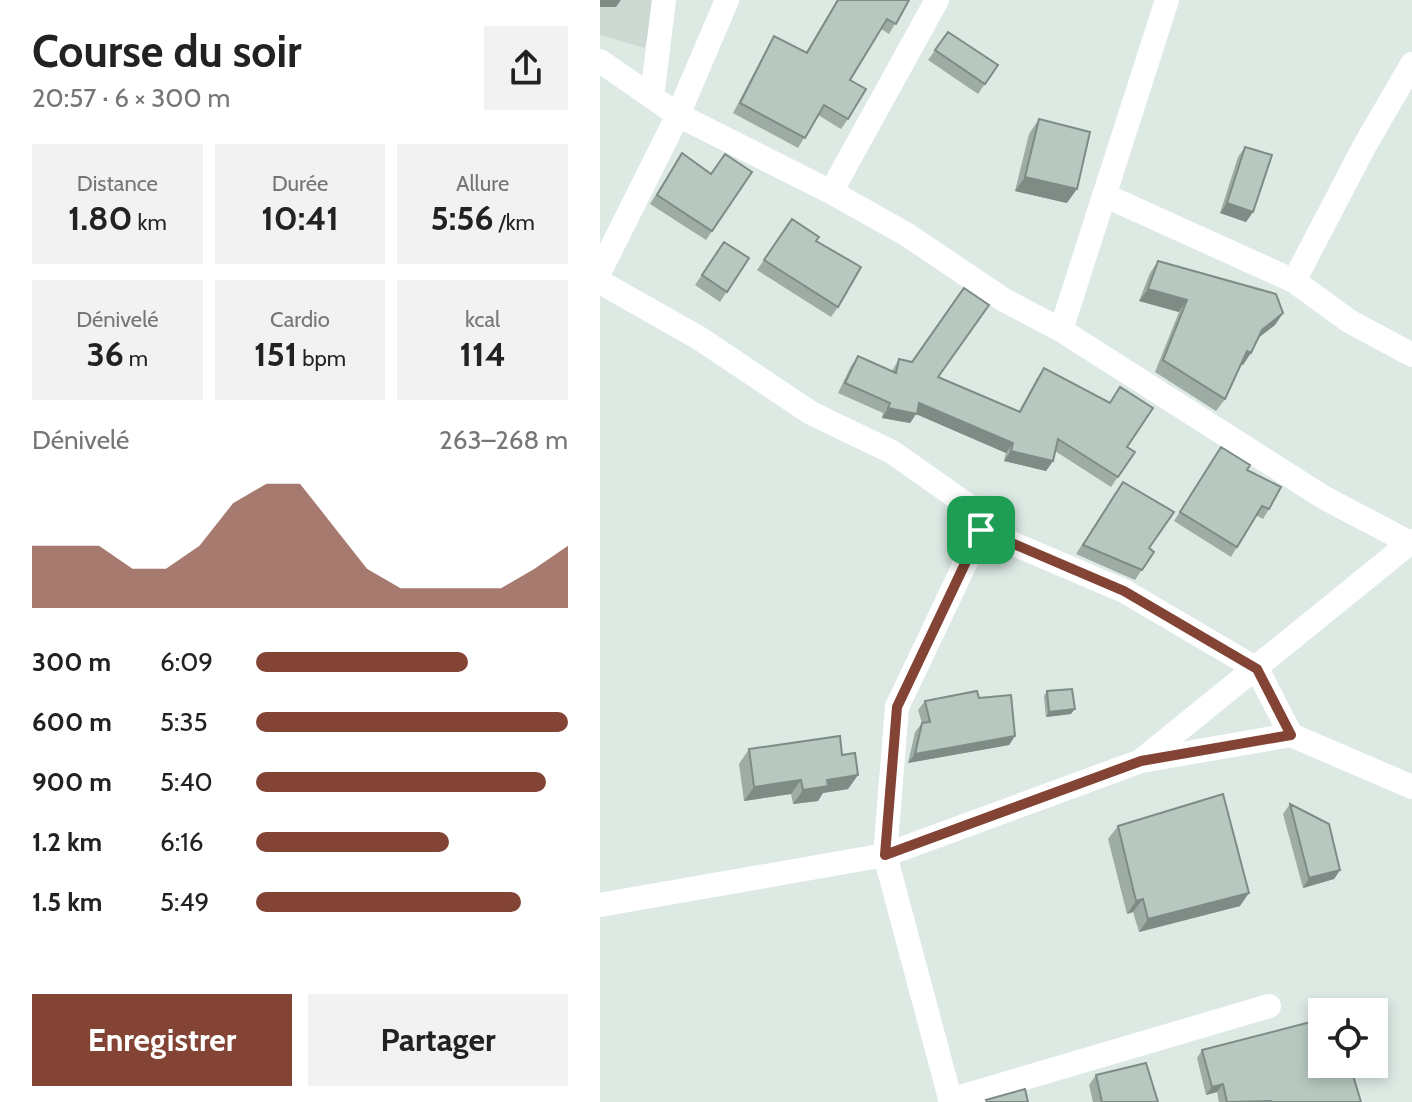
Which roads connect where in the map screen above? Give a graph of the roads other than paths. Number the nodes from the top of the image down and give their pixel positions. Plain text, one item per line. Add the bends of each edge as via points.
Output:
1 (664, 0) edge
2 (727, 0) edge
3 (937, 0) edge
4 (1167, 0) edge
5 (600, 61) edge
6 (1412, 64) edge
7 (652, 97) junction
8 (678, 115) junction
9 (831, 192) junction
10 (1104, 195) junction
11 (600, 271) edge
12 (1294, 281) junction
13 (600, 282) edge
14 (1061, 330) junction
15 (1412, 355) edge
16 (981, 530) junction
17 (1411, 542) edge
18 (1257, 669) junction
19 (1291, 735) junction
20 (1141, 761) junction
21 (1412, 787) edge
22 (885, 855) junction
23 (600, 905) edge
24 (1269, 1006) dead end
25 (951, 1101) edge

1 - 7 street
2 - 8 street
3 - 9 street
4 - 10 street
5 - 7 street
6 - 12 street
7 - 8 street
8 - 9 street
8 - 11 street
9 - 14 street
10 - 12 street
10 - 14 street
12 - 15 street via 1349,321
13 - 16 street via 655,311 811,413 892,452 966,504
14 - 17 street via 1323,497
16 - 18 street via 1124,591
16 - 22 street via 897,707
17 - 18 street
18 - 19 street
18 - 20 street
19 - 20 street
19 - 21 street
20 - 22 street
22 - 23 street
22 - 25 street
24 - 25 street

